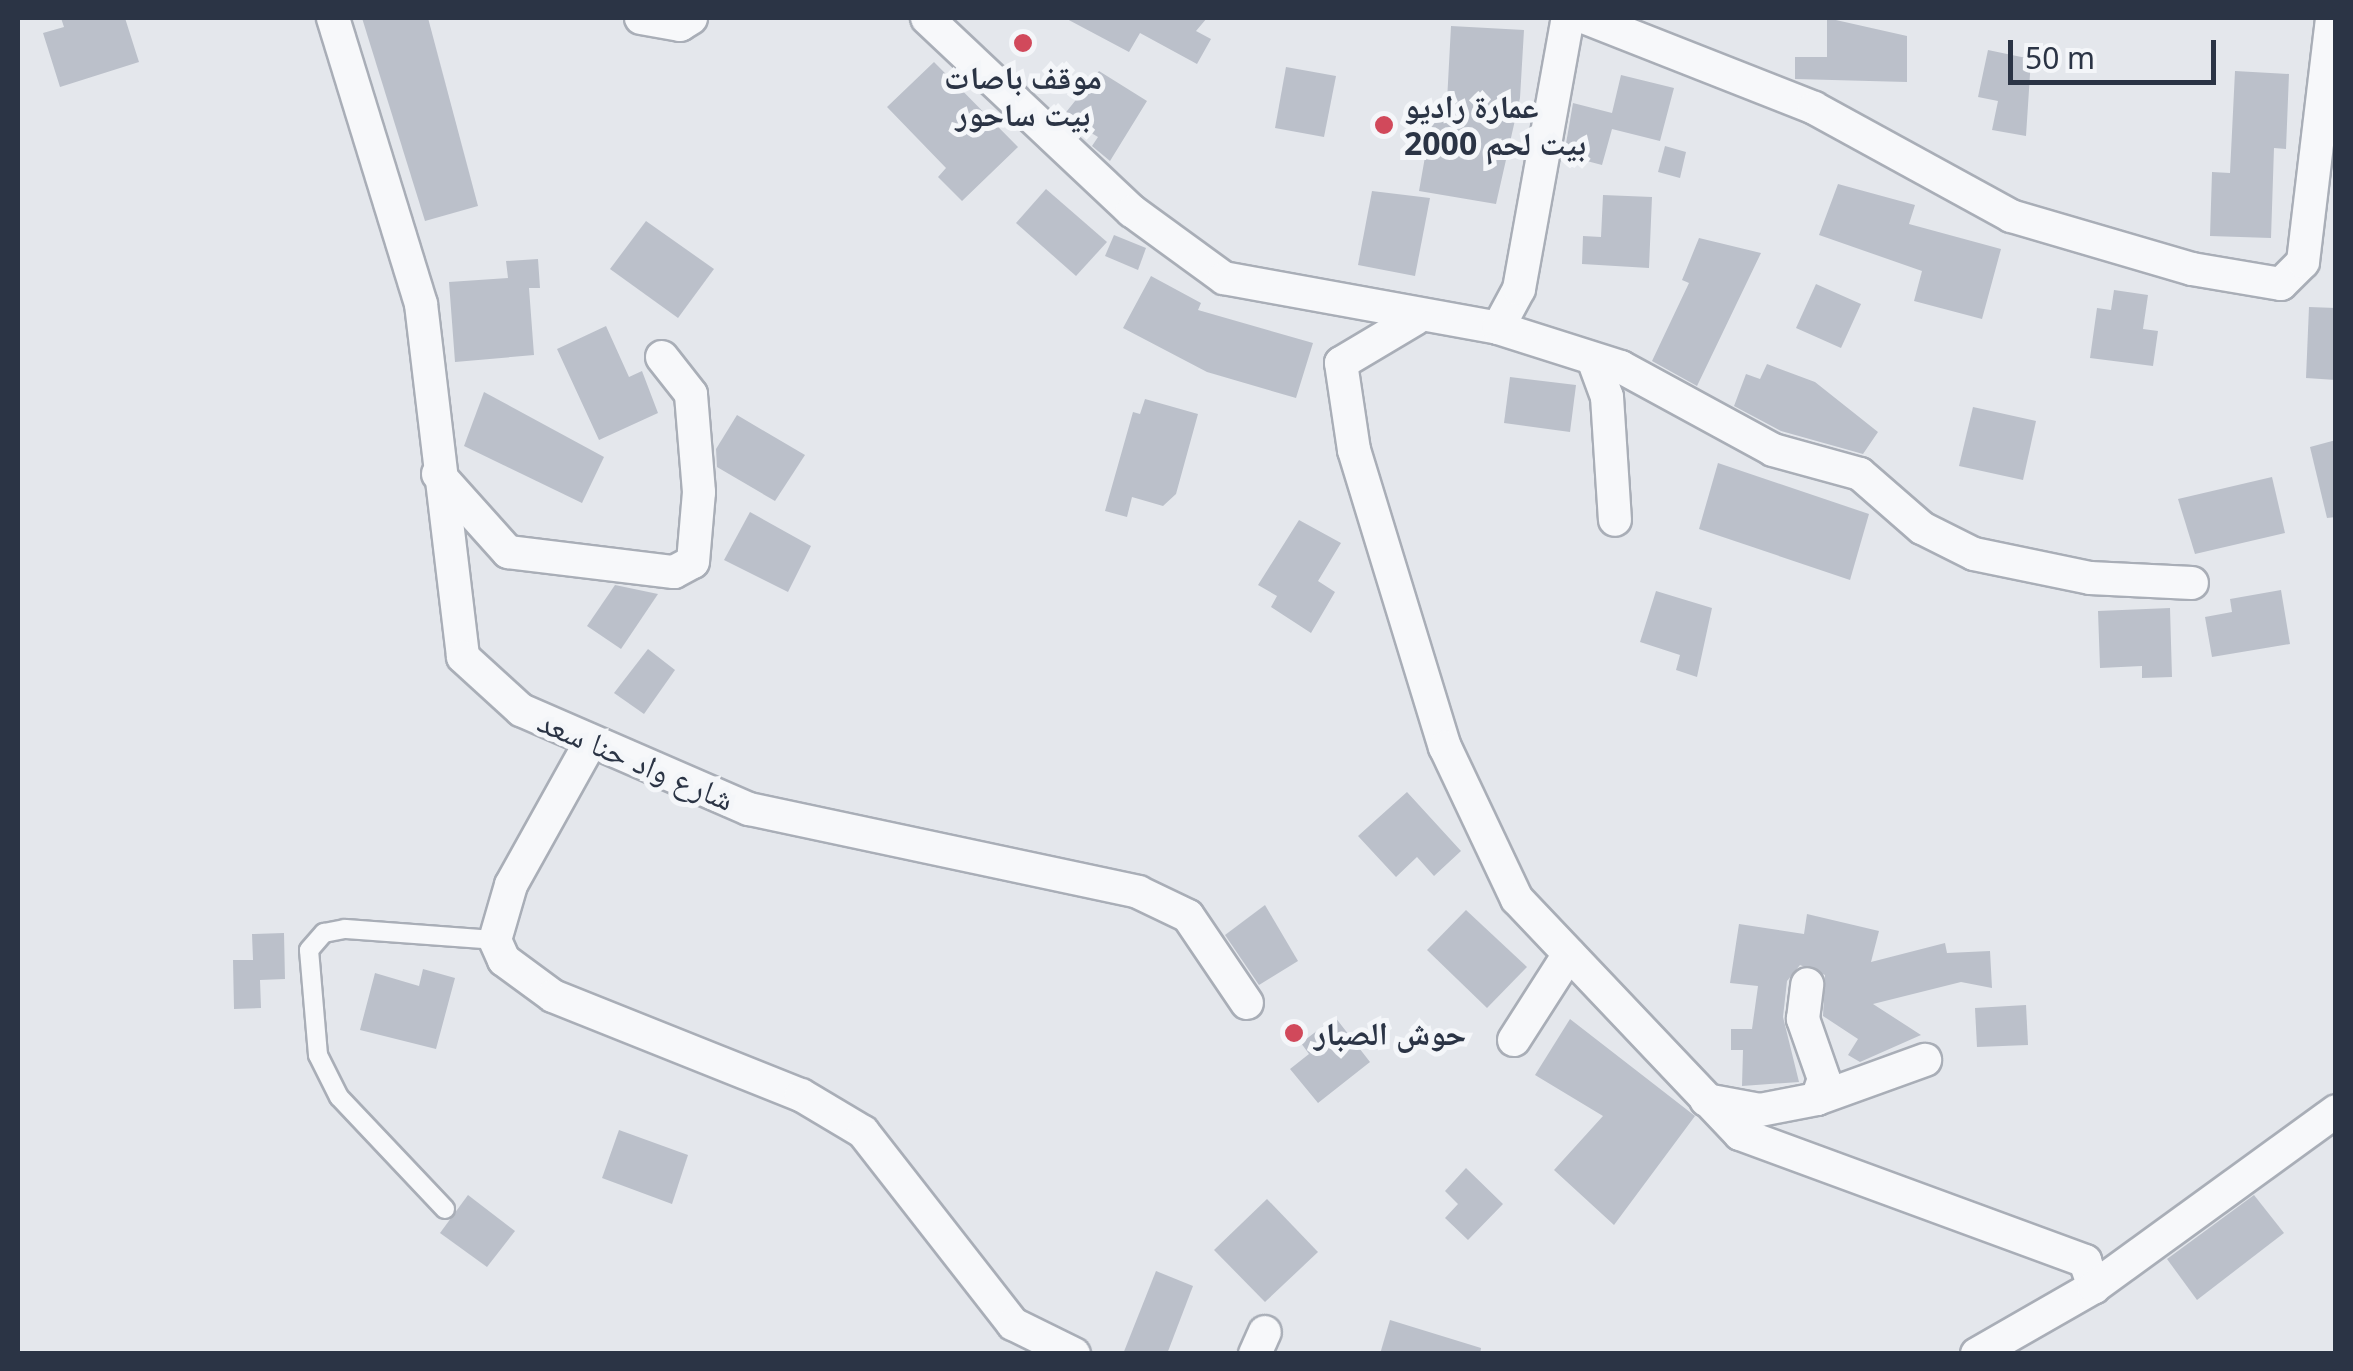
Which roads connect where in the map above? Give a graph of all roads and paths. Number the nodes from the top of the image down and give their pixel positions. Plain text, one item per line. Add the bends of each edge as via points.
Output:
1 (333, 18) edge
2 (641, 18) edge
3 (691, 18) edge
4 (927, 18) edge
5 (1568, 18) edge
6 (1586, 18) edge
7 (2332, 18) edge
8 (1665, 30) edge
9 (1415, 319) junction
10 (1498, 328) junction
11 (662, 357) dead end
12 (1593, 358) junction
13 (438, 474) junction
14 (1615, 520) dead end
15 (2192, 582) dead end
16 (590, 743) junction
17 (495, 940) junction
18 (1568, 954) junction
19 (1807, 984) dead end
20 (1247, 1002) dead end
21 (1514, 1040) dead end
22 (1925, 1060) dead end
23 (1817, 1098) junction
24 (1706, 1100) junction
25 (2336, 1111) edge
26 (445, 1209) dead end
27 (2094, 1287) junction
28 (1074, 1354) edge
29 (1977, 1354) edge

1 - 13 street, شارع واد حنا سعد via 421,304
2 - 3 street via 680,25
4 - 9 street via 1132,211 1224,278
5 - 10 street via 1519,289
6 - 8 street
7 - 8 street via 2303,262 2282,284 2192,270 2011,216
9 - 10 street
9 - 18 street via 1341,363 1371,521 1445,747 1517,898
10 - 12 street
11 - 13 street via 691,394 699,492 693,562 674,572 508,552
12 - 14 street via 1607,397
12 - 15 street via 1773,450 1860,474 1922,528 1974,554 2090,578
13 - 16 street, شارع واد حنا سعد via 463,657 521,710
16 - 17 street via 511,885
16 - 20 street, شارع واد حنا سعد via 749,808 1138,892 1188,916
17 - 26 lane via 345,928 324,933 309,950 318,1055 339,1097
17 - 28 street via 504,960 553,996 801,1095 863,1132 1013,1324
18 - 21 street
18 - 24 street
19 - 23 street via 1803,1019 1824,1079
22 - 23 street
23 - 24 street via 1760,1110
24 - 27 street via 1740,1134 2085,1261
25 - 27 street
27 - 29 street

